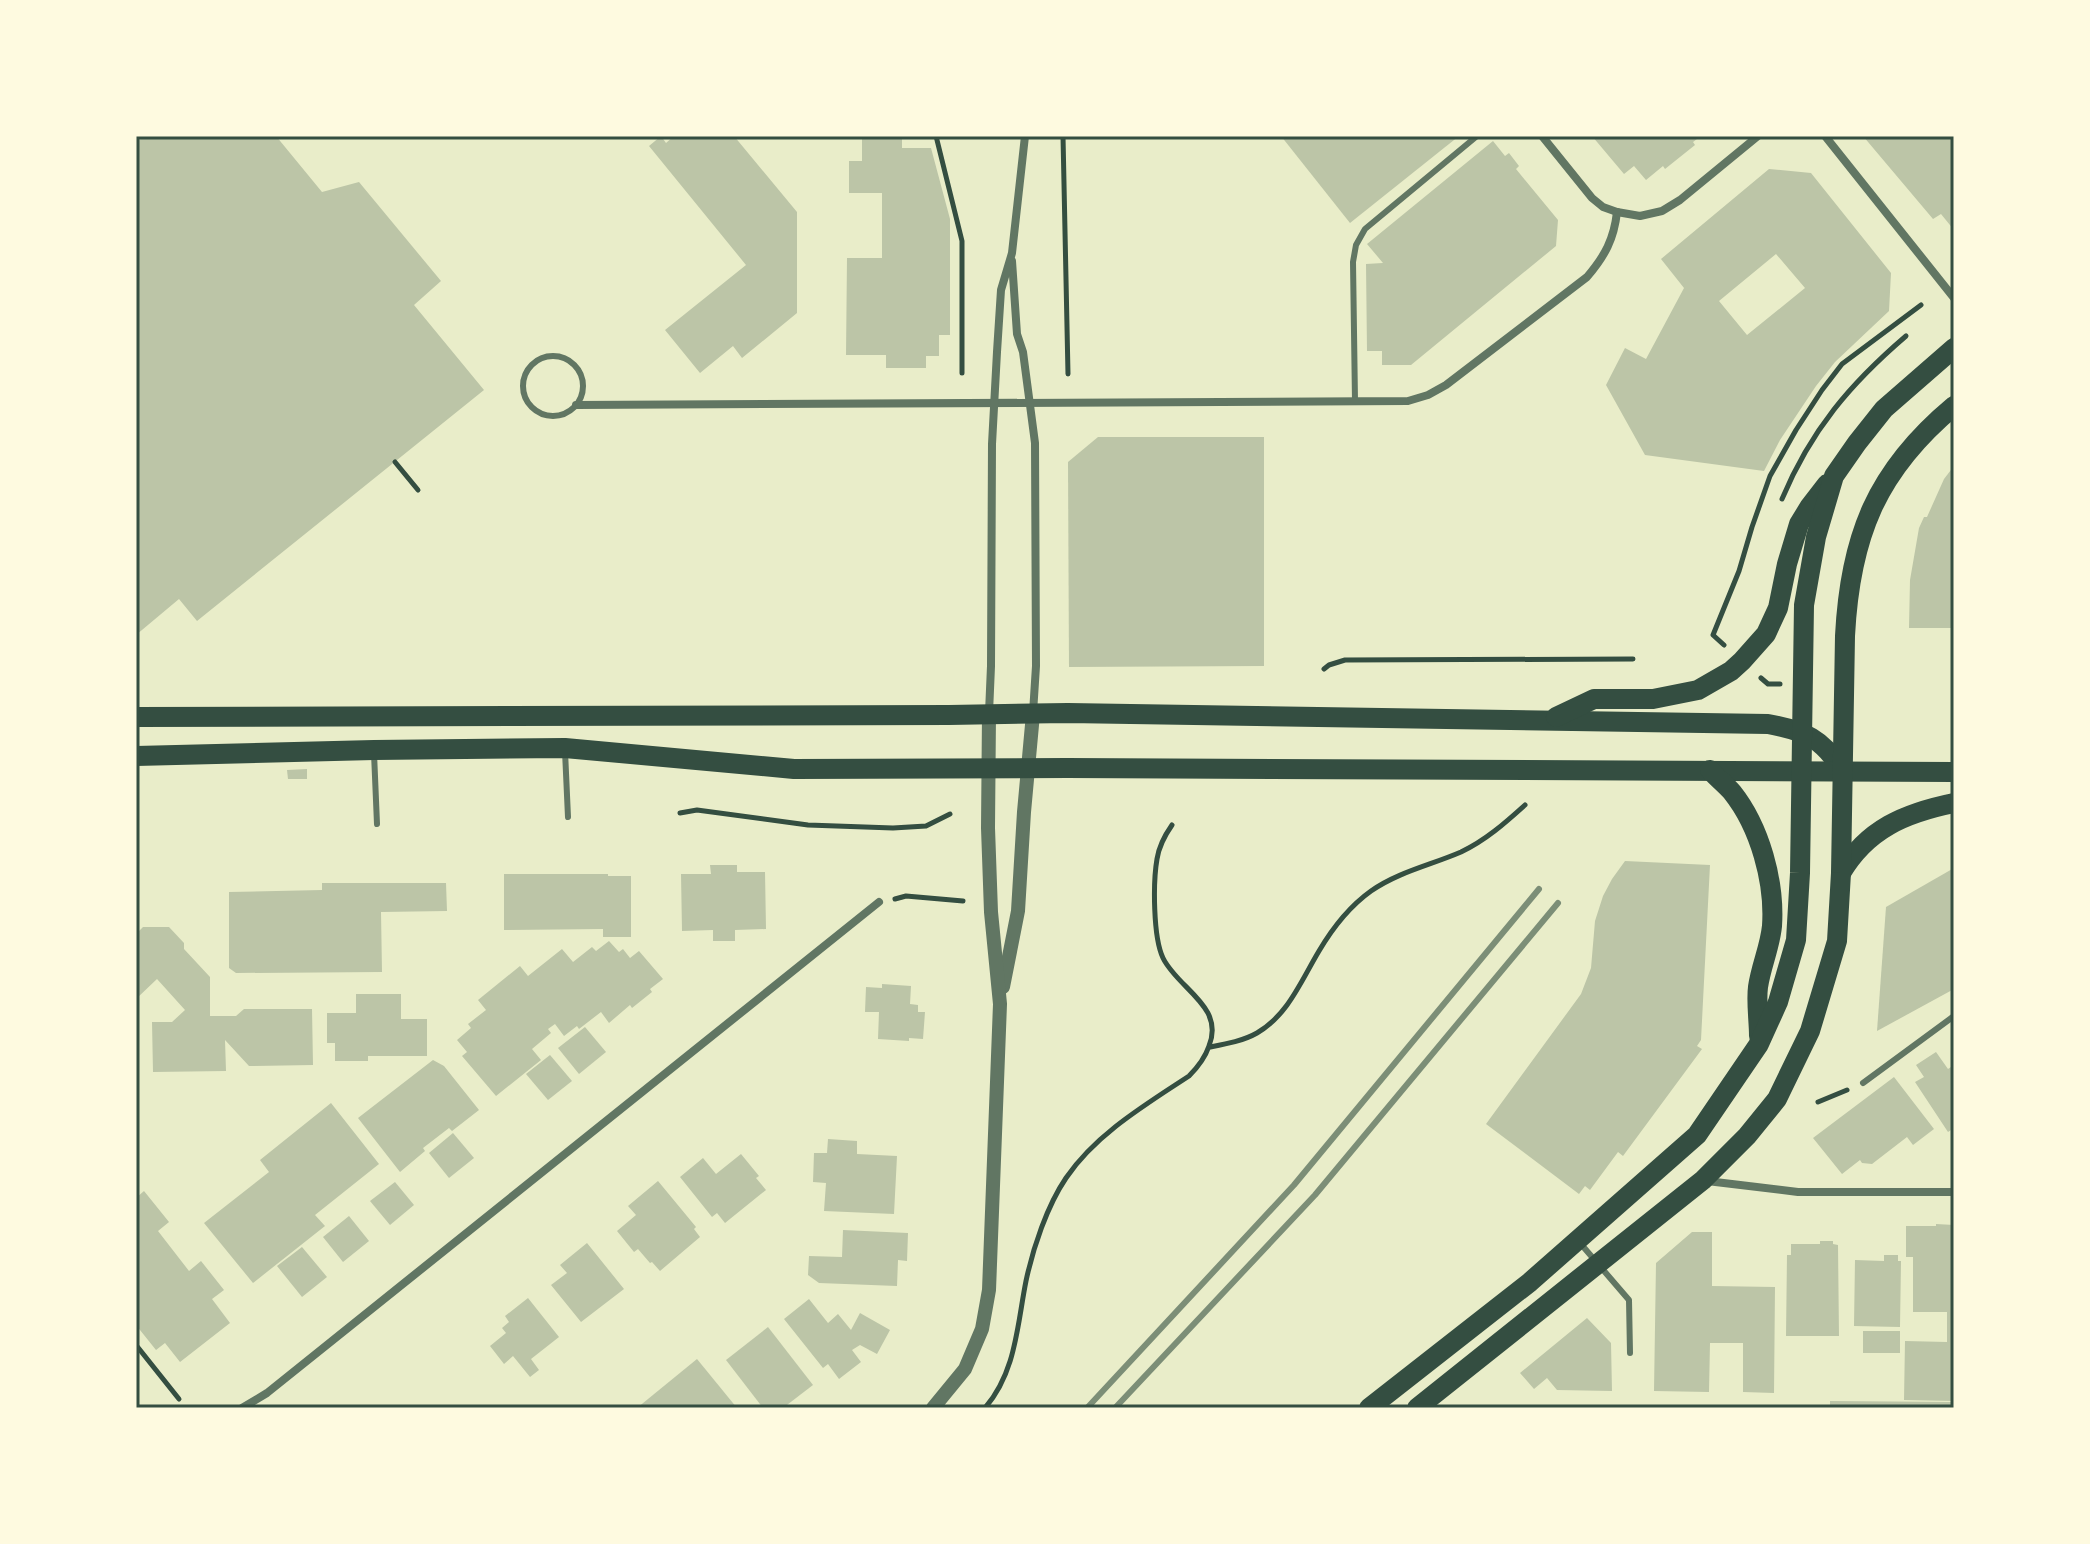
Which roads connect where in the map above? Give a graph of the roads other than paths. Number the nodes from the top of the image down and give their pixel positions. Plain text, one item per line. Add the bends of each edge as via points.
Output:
1 (1025, 136) edge
2 (1477, 136) edge
3 (1542, 136) edge
4 (1758, 136) edge
5 (1825, 136) edge
6 (1617, 212) junction
7 (1012, 253) junction
8 (1954, 298) edge
9 (1954, 348) edge
10 (1355, 401) junction
11 (994, 404) junction
12 (1031, 404) junction
13 (576, 405) junction
14 (1954, 406) edge
15 (1834, 476) junction
16 (989, 714) junction
17 (1033, 714) junction
18 (136, 717) edge
19 (1552, 719) junction
20 (1802, 732) junction
21 (565, 748) junction
22 (374, 750) junction
23 (136, 756) edge
24 (989, 768) junction
25 (1028, 768) junction
26 (1710, 770) junction
27 (1801, 771) junction
28 (1843, 771) junction
29 (1954, 772) edge
30 (1954, 803) edge
31 (568, 817) dead end
32 (377, 824) dead end
33 (1841, 873) junction
34 (879, 902) road end
35 (1000, 1004) junction
36 (1954, 1016) edge
37 (1759, 1044) junction
38 (1863, 1083) road end
39 (1703, 1180) junction
40 (1954, 1192) edge
41 (1577, 1240) junction
42 (1599, 1264) junction
43 (1630, 1353) dead end
44 (242, 1408) edge
45 (933, 1408) edge
46 (1369, 1408) edge
47 (1417, 1408) edge

1 - 7 street
2 - 10 lane via 1365,229 1356,245
3 - 6 street via 1592,198
4 - 6 street via 1662,211 1640,216
5 - 8 street
6 - 10 street via 1615,232 1587,277 1446,385 1408,401
7 - 11 street via 1001,290
7 - 12 street via 1017,334
9 - 15 main road via 1884,409
10 - 12 street
11 - 12 street
11 - 13 street
11 - 16 street
12 - 17 street
13 - 13 lane via 561,415 535,409 523,386 528,369 550,356 573,364 583,389
14 - 28 main road via 1928,428 1888,478 1860,540 1847,602
15 - 19 main road via 1799,524 1778,608 1766,634 1731,671 1698,690 1653,699 1594,699
15 - 20 main road via 1804,605
16 - 17 main road
16 - 18 main road
16 - 24 street
17 - 19 main road
17 - 25 street
19 - 20 main road via 1768,724
20 - 27 main road
20 - 28 main road via 1825,747
21 - 22 main road
21 - 24 main road via 794,769
21 - 31 lane
22 - 23 main road
22 - 32 lane
24 - 25 main road
24 - 35 street via 991,912
25 - 26 main road
25 - 35 street via 1018,911
26 - 27 main road
26 - 37 main road via 1747,816 1767,871 1772,928 1758,988
27 - 28 main road
27 - 37 main road via 1796,940
28 - 29 main road
28 - 33 main road
30 - 33 main road via 1885,826 1859,846
33 - 39 main road via 1837,941 1810,1031 1777,1099
34 - 44 street via 280,1383
35 - 45 street via 989,1290 982,1329 965,1369
36 - 38 lane
37 - 41 main road via 1697,1135
39 - 40 street via 1798,1192
39 - 42 main road
41 - 42 lane
41 - 46 main road
42 - 43 lane via 1629,1300
42 - 47 main road

